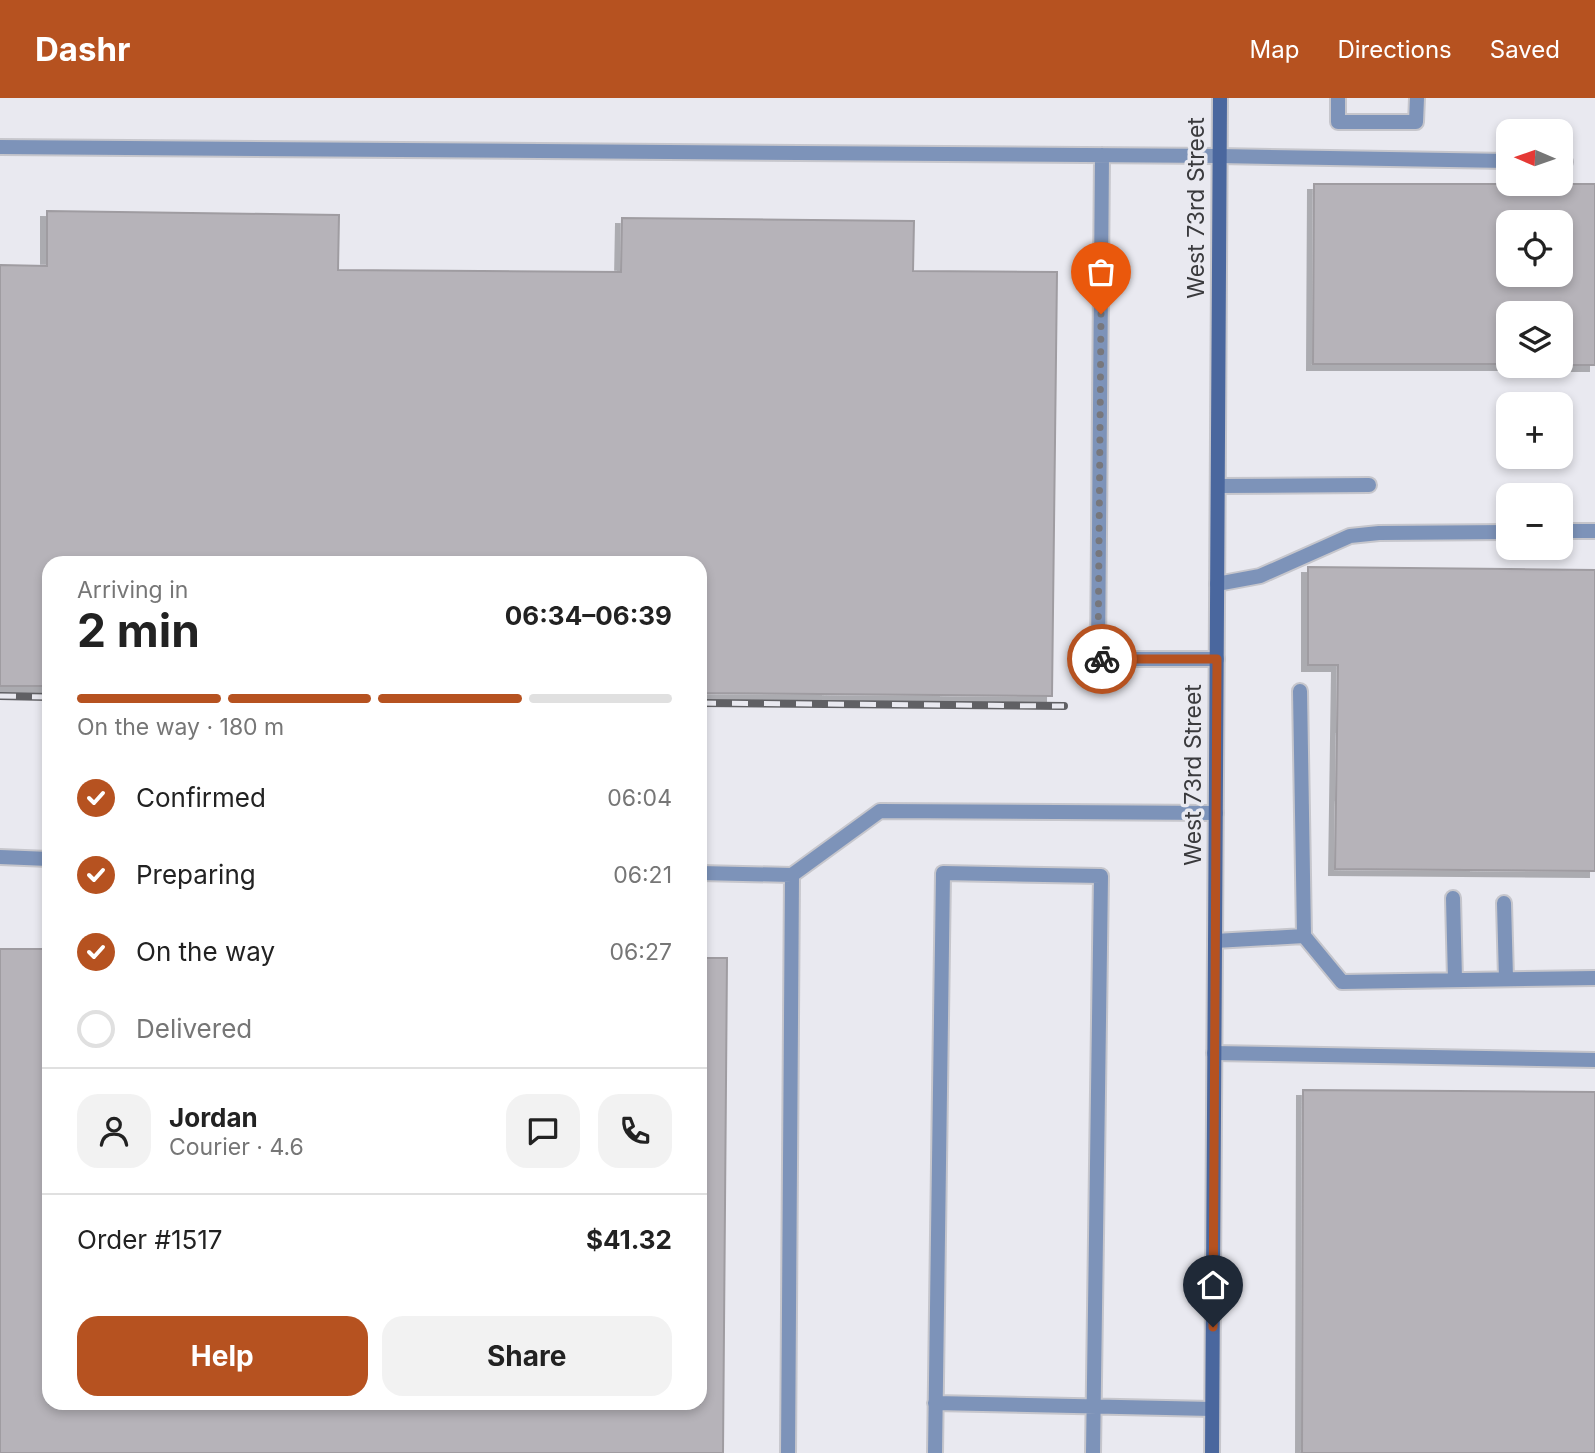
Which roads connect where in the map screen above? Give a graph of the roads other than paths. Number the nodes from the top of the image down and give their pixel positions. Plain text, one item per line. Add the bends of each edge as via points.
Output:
1 (1220, 98) edge
2 (1338, 98) edge
3 (1417, 98) edge
4 (0, 147) edge
5 (1102, 155) junction
6 (1219, 156) junction
7 (1496, 161) edge
8 (1369, 485) dead end
9 (1218, 486) junction
10 (1573, 531) edge
11 (1595, 531) edge
12 (1496, 532) edge
13 (1217, 584) junction
14 (1217, 659) junction
15 (1300, 691) dead end
16 (1216, 813) junction
17 (0, 857) edge
18 (42, 859) edge
19 (707, 873) edge
20 (792, 875) junction
21 (1453, 898) dead end
22 (1504, 903) dead end
23 (1304, 936) junction
24 (1215, 941) junction
25 (1595, 978) edge
26 (1506, 979) junction
27 (1455, 980) junction
28 (1214, 1053) junction
29 (1595, 1060) edge
30 (935, 1403) junction
31 (1093, 1407) junction
32 (1212, 1409) junction
33 (788, 1453) edge
34 (935, 1453) edge
35 (1093, 1453) edge
36 (1212, 1453) edge

1 - 6 street, West 73rd Street
2 - 3 lane via 1338,122 1416,122
4 - 5 lane
5 - 6 lane
5 - 14 lane via 1098,659
6 - 7 lane
6 - 9 street, West 73rd Street
8 - 9 lane
9 - 13 street, West 73rd Street
10 - 11 lane
12 - 13 lane via 1350,536 1260,576
13 - 14 street, West 73rd Street
14 - 16 street, West 73rd Street
15 - 23 lane
16 - 20 lane via 880,811
16 - 24 street, West 73rd Street
17 - 18 lane
19 - 20 lane
20 - 33 lane
21 - 27 lane
22 - 26 lane
23 - 24 lane
23 - 27 lane via 1342,982
24 - 28 street, West 73rd Street
25 - 26 lane
26 - 27 lane
28 - 29 lane
28 - 32 street, West 73rd Street
30 - 31 lane
30 - 31 lane via 943,873 1029,873 1101,876
30 - 34 lane
31 - 32 lane
31 - 35 lane
32 - 36 street, West 73rd Street

